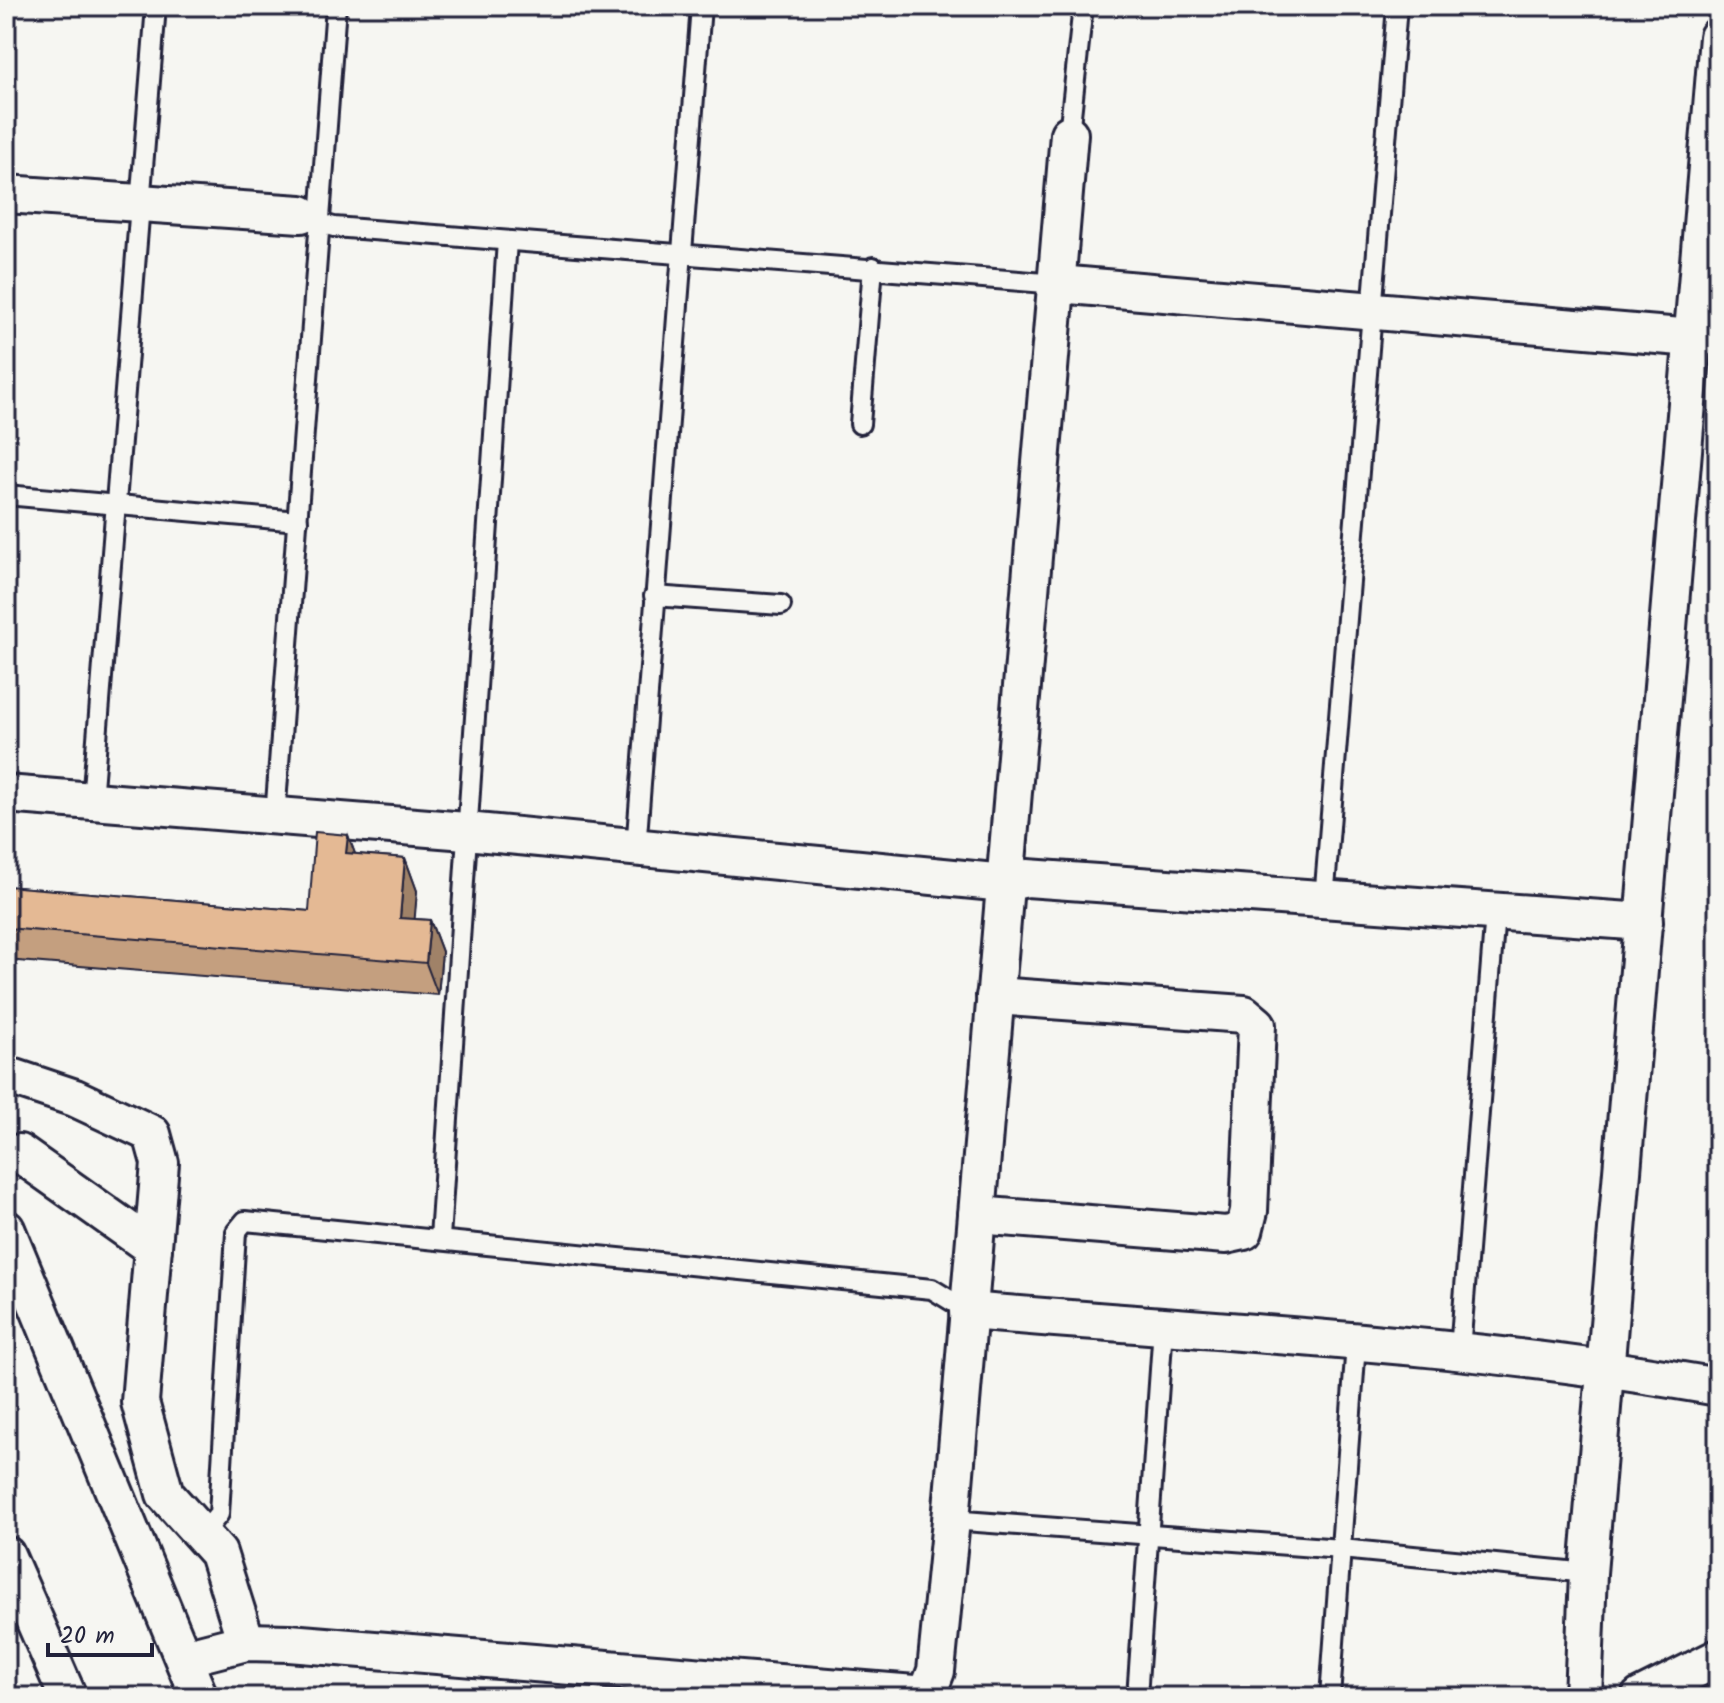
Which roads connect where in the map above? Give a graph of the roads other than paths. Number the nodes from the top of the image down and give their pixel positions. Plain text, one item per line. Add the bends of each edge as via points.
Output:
1 (156, 6) edge
2 (336, 6) edge
3 (701, 6) edge
4 (1083, 6) edge
5 (1397, 6) edge
6 (1718, 37) edge
7 (1069, 134) joint
8 (6, 194) edge
9 (140, 203) junction
10 (311, 220) junction
11 (507, 241) junction
12 (681, 253) junction
13 (873, 267) junction
14 (1058, 284) junction
15 (1372, 309) junction
16 (1705, 336) edge
17 (860, 424) dead end
18 (6, 495) edge
19 (117, 505) junction
20 (298, 521) junction
21 (654, 596) junction
22 (781, 605) dead end
23 (6, 794) edge
24 (92, 801) junction
25 (275, 817) junction
26 (466, 831) junction
27 (636, 849) junction
28 (1005, 883) junction
29 (1324, 900) junction
30 (1495, 913) junction
31 (1644, 922) junction
32 (995, 996) junction
33 (6, 1075) edge
34 (6, 1157) edge
35 (977, 1215) junction
36 (6, 1229) edge
37 (440, 1238) junction
38 (153, 1248) junction
39 (968, 1311) junction
40 (1163, 1327) junction
41 (1356, 1344) junction
42 (1460, 1350) junction
43 (1605, 1367) junction
44 (1718, 1387) edge
45 (951, 1520) junction
46 (202, 1535) junction
47 (1149, 1537) junction
48 (1341, 1549) junction
49 (6, 1555) edge
50 (1588, 1573) junction
51 (246, 1642) junction
52 (184, 1658) junction
53 (1718, 1658) edge
54 (927, 1696) edge
55 (68, 1697) edge
56 (199, 1697) edge
57 (1137, 1697) edge
58 (1330, 1697) edge
59 (1583, 1697) edge
60 (1640, 1697) edge

1 - 9 lane
2 - 10 lane
3 - 12 lane
4 - 7 lane
5 - 15 lane
6 - 16 street
7 - 14 street
8 - 9 street
9 - 10 street
9 - 19 lane
10 - 11 lane
10 - 20 lane
11 - 12 lane
11 - 26 lane
12 - 13 lane
12 - 21 lane
13 - 14 lane
13 - 17 lane
14 - 15 street
14 - 28 street
15 - 16 street
15 - 29 lane
16 - 31 street
18 - 19 lane
19 - 20 lane
19 - 24 lane
20 - 25 lane
21 - 22 lane
21 - 27 lane
23 - 24 street
24 - 25 street
25 - 26 street
26 - 27 street
26 - 37 lane
27 - 28 street
28 - 29 street via 1027,878
28 - 32 street
29 - 30 street
30 - 31 street
30 - 42 lane
31 - 43 street
32 - 35 street
32 - 35 street via 1244,1014 1257,1025 1249,1211 1244,1231 1226,1235
33 - 38 street via 75,1098 152,1134 160,1163
34 - 38 street via 19,1153
35 - 39 street
36 - 52 street
37 - 39 lane via 932,1289
37 - 46 lane via 245,1221 236,1232 219,1514
38 - 46 street via 140,1402 165,1494
39 - 40 street
39 - 45 street
40 - 41 street
40 - 47 lane
41 - 42 street
41 - 48 lane
42 - 43 street
43 - 44 street
43 - 50 street
45 - 47 lane
45 - 54 street via 936,1671
46 - 51 street via 218,1553
47 - 48 lane
47 - 57 lane
48 - 50 lane
48 - 58 lane
49 - 55 street
50 - 59 street
51 - 52 street
51 - 54 street
52 - 56 street
53 - 60 street

